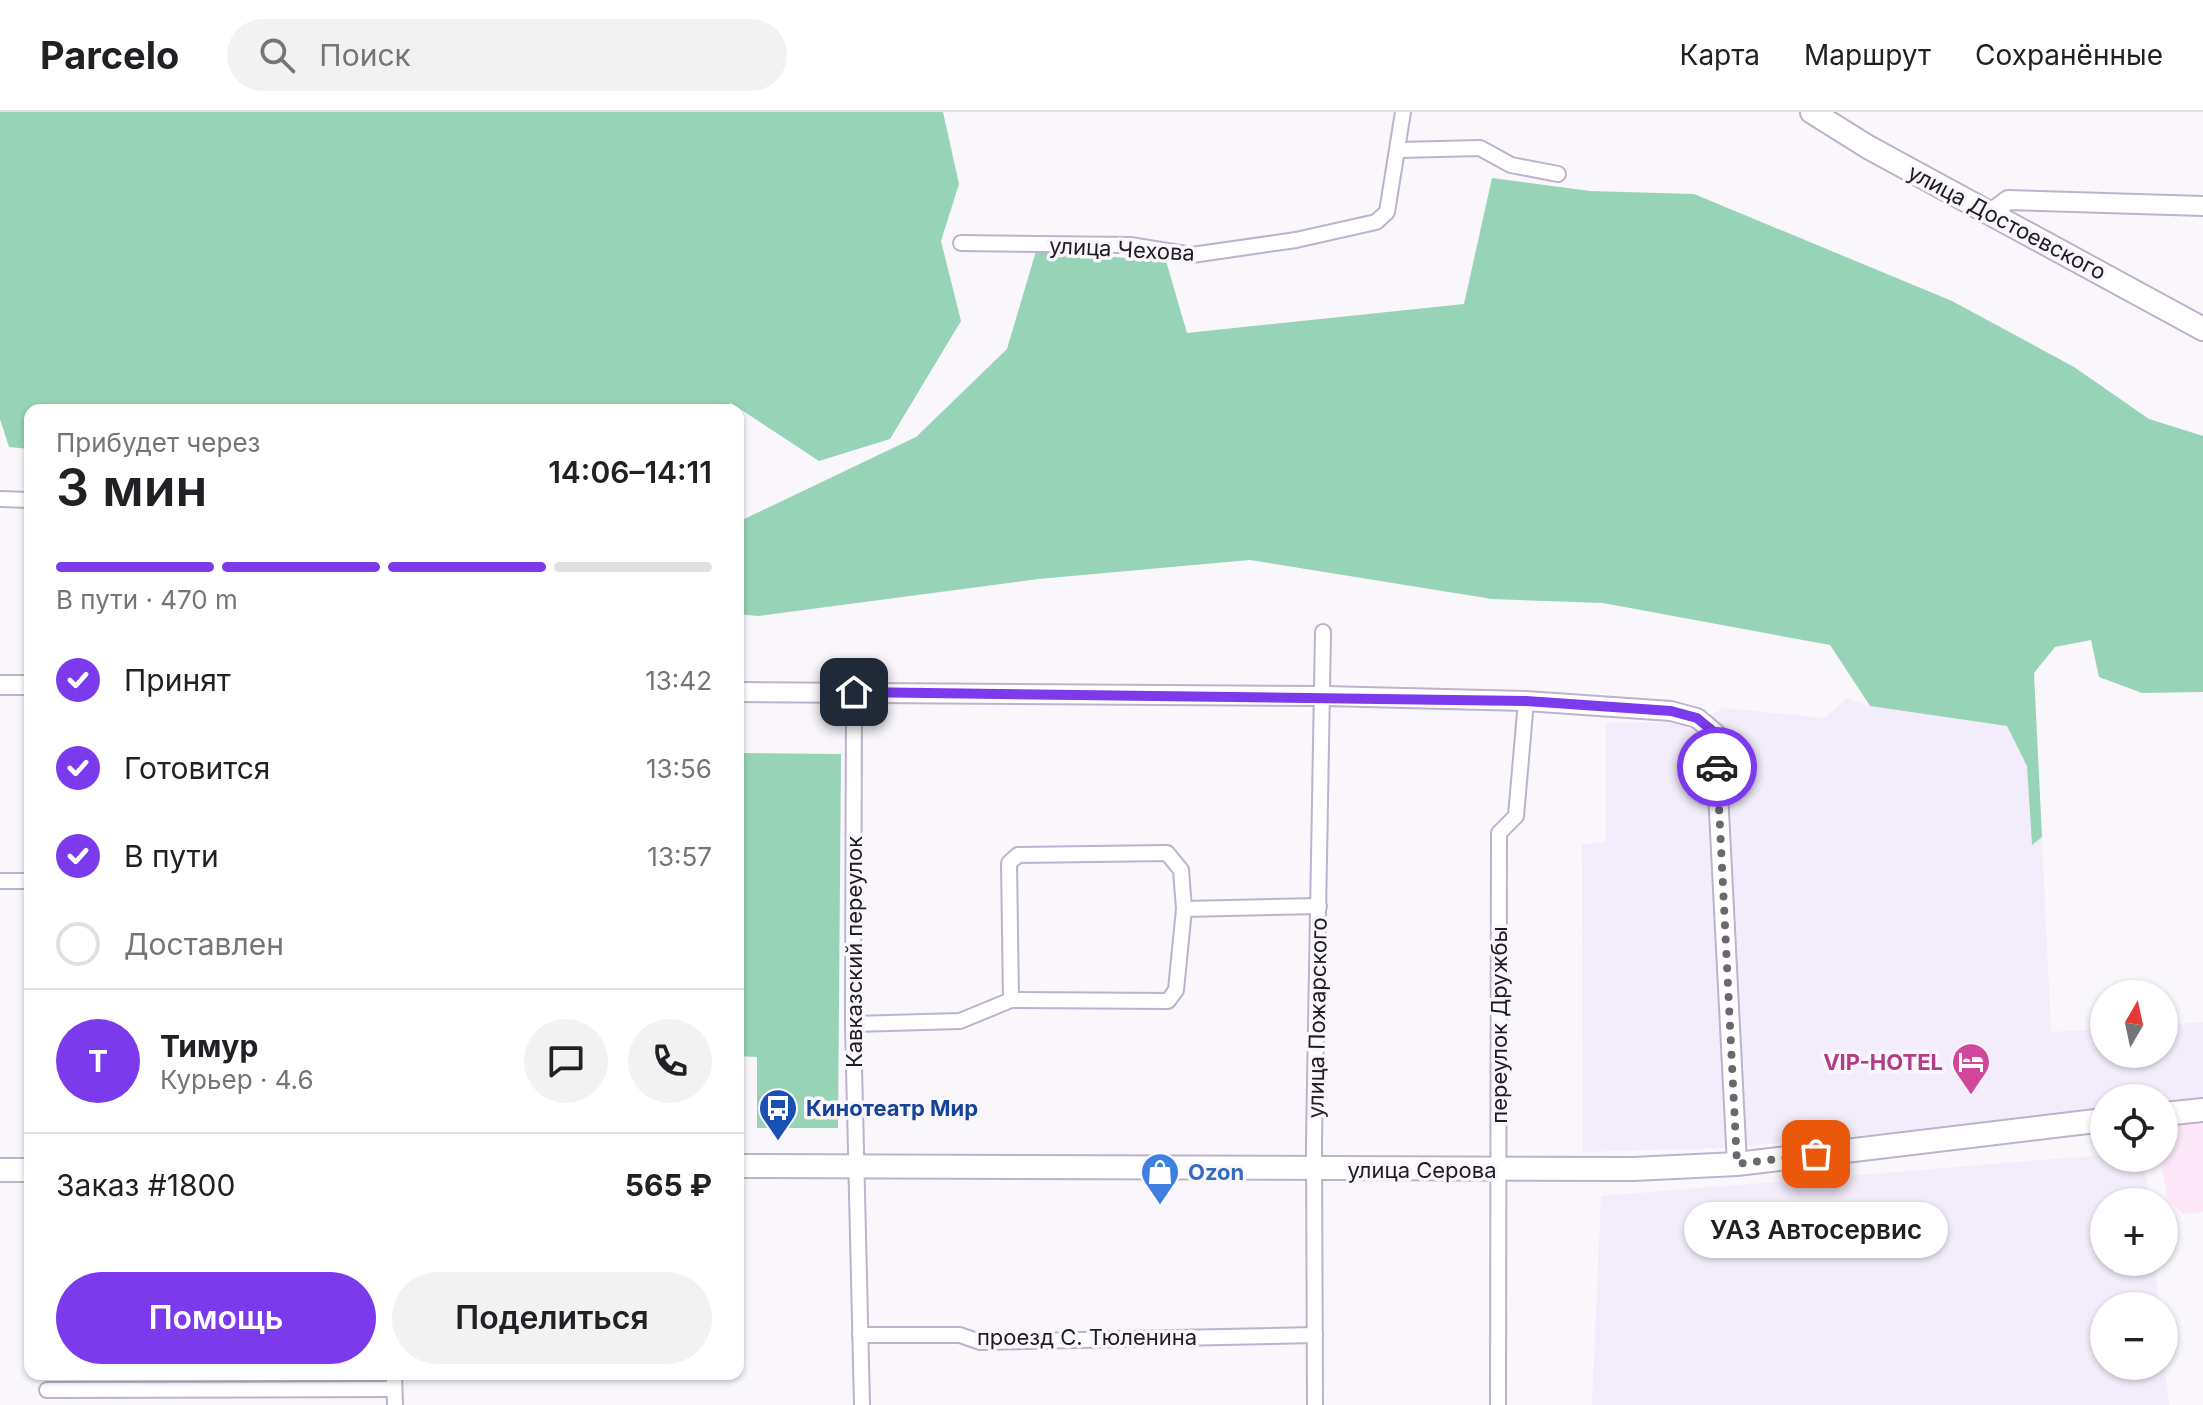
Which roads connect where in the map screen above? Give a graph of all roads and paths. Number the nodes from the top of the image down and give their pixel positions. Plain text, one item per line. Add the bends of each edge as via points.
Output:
1 (1403, 112) edge
2 (1812, 112) edge
3 (1399, 150) junction
4 (1558, 174) dead end
5 (2203, 206) edge
6 (1992, 212) junction
7 (961, 243) dead end
8 (2203, 329) edge
9 (0, 499) edge
10 (24, 500) edge
11 (1323, 632) dead end
12 (0, 685) edge
13 (24, 685) edge
14 (744, 692) edge
15 (854, 692) junction
16 (1324, 696) junction
17 (1526, 701) junction
18 (0, 881) edge
19 (24, 881) edge
20 (1319, 906) junction
21 (1184, 909) junction
22 (1011, 1000) junction
23 (853, 1024) junction
24 (2203, 1110) edge
25 (2178, 1113) edge
26 (2090, 1122) edge
27 (1737, 1164) junction
28 (744, 1166) edge
29 (856, 1168) junction
30 (0, 1170) edge
31 (24, 1170) edge
32 (1315, 1170) junction
33 (1499, 1170) junction
34 (860, 1335) junction
35 (1315, 1335) junction
36 (394, 1382) edge
37 (47, 1390) dead end
38 (395, 1405) edge
39 (862, 1405) edge
40 (1315, 1405) edge
41 (1498, 1405) edge

1 - 3 street
2 - 6 main road, улица Достоевского
3 - 4 street via 1480,148 1511,165
3 - 7 street, улица Чехова via 1387,212 1376,222 1296,240 1192,255 1130,245
5 - 6 street via 2008,200
6 - 8 main road, улица Достоевского
9 - 10 street
11 - 16 street, улица Пожарского
12 - 13 street
14 - 15 street
15 - 16 street
15 - 23 street, Кавказский переулок
16 - 17 street
16 - 20 street, улица Пожарского
17 - 27 street via 1671,711 1697,718 1715,733
17 - 33 street, переулок Дружбы via 1516,816 1499,833
18 - 19 street
20 - 21 street
20 - 32 street, улица Пожарского
21 - 22 street via 1176,990 1168,1001
21 - 22 street via 1181,870 1167,853 1018,855 1009,863
22 - 23 street via 960,1021
23 - 29 street, Кавказский переулок
24 - 25 main road
26 - 27 main road, улица Серова
27 - 33 main road, улица Серова
28 - 29 main road, улица Серова
29 - 32 main road, улица Серова
29 - 34 street, Кавказский переулок
30 - 31 main road
32 - 33 main road, улица Серова
32 - 35 street, улица Пожарского
33 - 41 street, переулок Дружбы
34 - 35 street, проезд С. Тюленина via 960,1335 980,1342
34 - 39 street, Кавказский переулок
35 - 40 street, улица Пожарского
36 - 37 street
36 - 38 street

